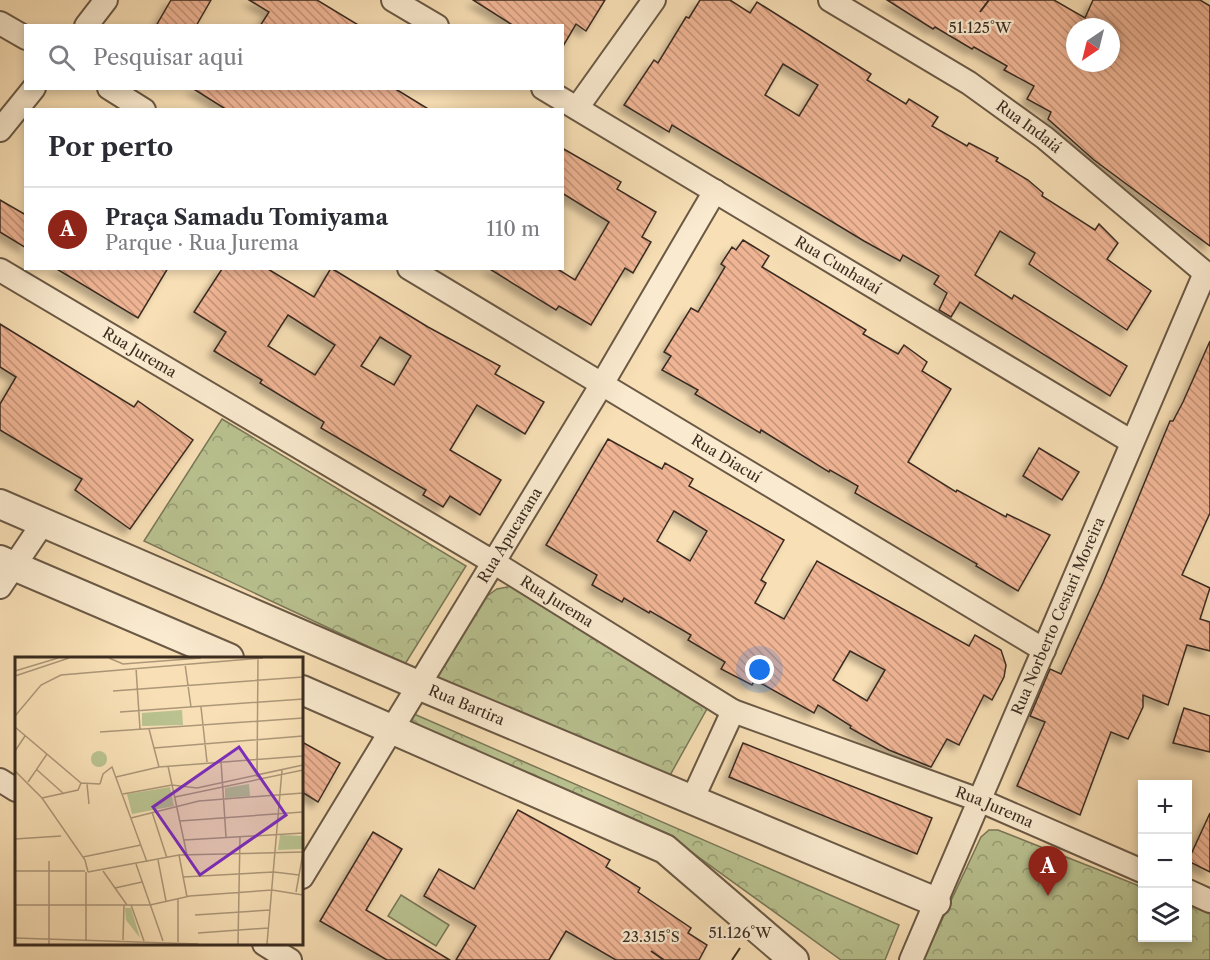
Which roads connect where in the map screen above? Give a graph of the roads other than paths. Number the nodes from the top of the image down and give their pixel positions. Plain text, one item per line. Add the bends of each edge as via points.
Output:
1 (106, 0) edge
2 (393, 0) edge
3 (654, 0) edge
4 (830, 0) edge
5 (0, 23) edge
6 (88, 24) edge
7 (434, 24) edge
8 (24, 37) edge
9 (32, 90) edge
10 (112, 90) edge
11 (546, 90) edge
12 (141, 108) edge
13 (577, 108) junction
14 (0, 130) edge
15 (715, 191) junction
16 (0, 270) edge
17 (412, 270) edge
18 (1207, 275) edge
19 (602, 384) junction
20 (1132, 442) junction
21 (0, 504) edge
22 (43, 523) junction
23 (493, 562) junction
24 (5, 571) edge
25 (1044, 650) junction
26 (226, 657) edge
27 (418, 685) junction
28 (303, 690) edge
29 (734, 711) junction
30 (391, 729) junction
31 (0, 780) edge
32 (15, 789) edge
33 (692, 800) junction
34 (979, 800) junction
35 (1138, 869) edge
36 (303, 875) edge
37 (1192, 893) edge
38 (1210, 901) edge
39 (936, 902) junction
40 (266, 945) edge
41 (290, 960) edge
42 (794, 960) edge
43 (911, 960) edge

1 - 6 street
2 - 7 street
3 - 13 street
4 - 18 street, Rua Indaiá via 969,83 1045,138
5 - 8 street
9 - 14 street
10 - 12 street
11 - 13 street, Rua Cunhataí
13 - 15 street, Rua Cunhataí
15 - 19 street, Rua Apucarana
15 - 20 street, Rua Cunhataí
16 - 23 street, Rua Jurema
17 - 19 street, Rua Diacuí
18 - 20 street, Rua Norberto Cestari Moreira
19 - 23 street, Rua Apucarana
19 - 25 street, Rua Diacuí
20 - 25 street, Rua Norberto Cestari Moreira
21 - 22 street, Rua Bartira
22 - 24 street
22 - 27 street, Rua Bartira
23 - 27 street, Rua Apucarana
23 - 29 street, Rua Jurema
24 - 26 street
25 - 34 street, Rua Norberto Cestari Moreira
27 - 30 street, Rua Apucarana
27 - 33 street, Rua Bartira
28 - 30 street
29 - 33 street
29 - 34 street, Rua Jurema
30 - 36 street, Rua Apucarana
30 - 42 street via 665,849
31 - 32 street
33 - 39 street, Rua Bartira
34 - 35 street, Rua Jurema
34 - 39 street, Rua Norberto Cestari Moreira
37 - 38 street
39 - 43 street, Rua Norberto Cestari Moreira
40 - 41 street

